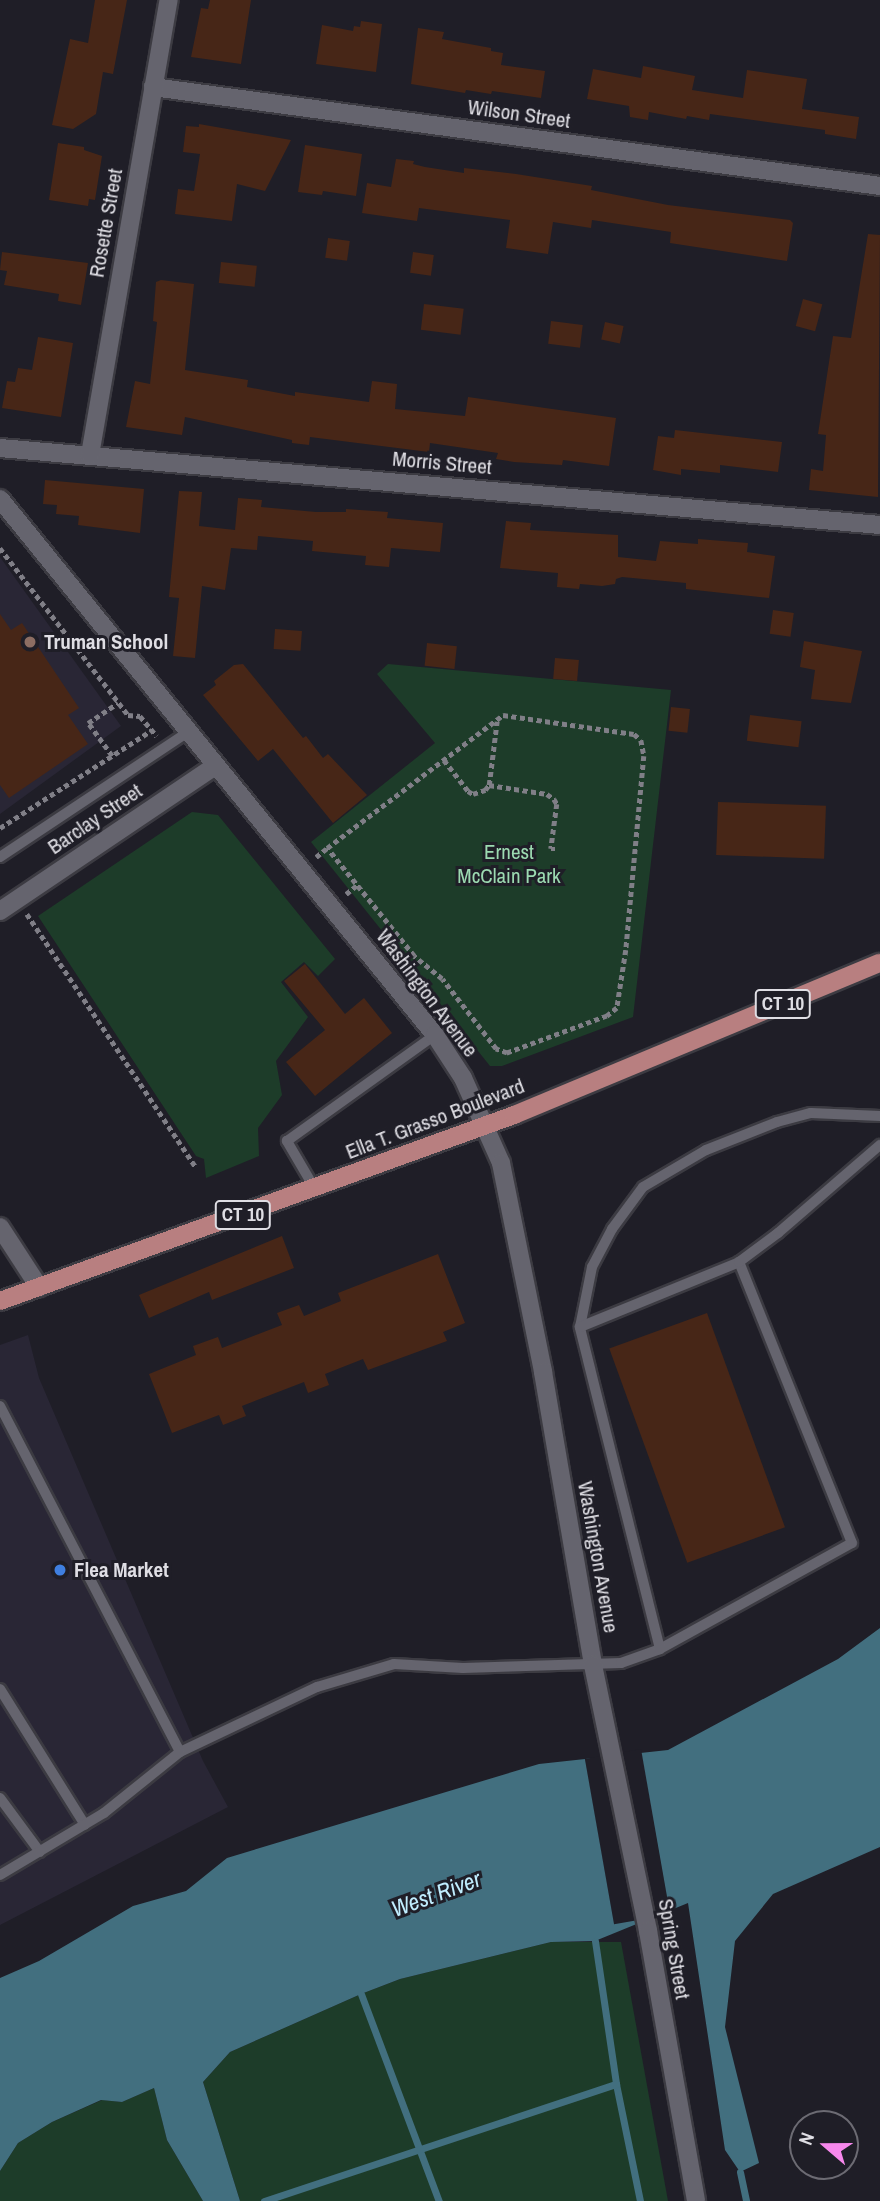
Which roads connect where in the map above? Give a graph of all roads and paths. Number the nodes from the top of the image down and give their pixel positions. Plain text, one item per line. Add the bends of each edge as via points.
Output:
1 (169, 0) edge
2 (153, 87) junction
3 (880, 186) edge
4 (0, 448) edge
5 (90, 454) junction
6 (0, 499) edge
7 (880, 525) edge
8 (0, 548) edge
9 (118, 703) junction
10 (498, 720) junction
11 (188, 732) junction
12 (112, 756) junction
13 (444, 760) junction
14 (215, 766) junction
15 (489, 785) junction
16 (0, 828) edge
17 (327, 848) junction
18 (555, 849) dead end
19 (316, 857) dead end
20 (0, 858) edge
21 (357, 885) junction
22 (346, 894) dead end
23 (17, 899) junction
24 (0, 911) edge
25 (880, 963) edge
26 (435, 1035) junction
27 (880, 1116) edge
28 (484, 1125) junction
29 (880, 1144) edge
30 (195, 1166) dead end
31 (314, 1189) junction
32 (0, 1227) edge
33 (738, 1262) junction
34 (38, 1287) junction
35 (0, 1301) edge
36 (580, 1327) junction
37 (0, 1406) edge
38 (660, 1649) junction
39 (593, 1665) junction
40 (0, 1689) edge
41 (602, 1707) joint
42 (180, 1752) junction
43 (0, 1798) edge
44 (85, 1825) junction
45 (40, 1852) junction
46 (0, 1875) edge
47 (696, 2201) edge

1 - 2 street, Rosette Street
2 - 3 street, Wilson Street
2 - 5 street, Rosette Street
4 - 5 street, Morris Street
5 - 7 street, Morris Street
6 - 11 street, Washington Avenue
8 - 9 path
9 - 12 path via 88,723
9 - 12 path via 128,715 140,716 152,730
10 - 13 path
10 - 15 path
10 - 21 path via 502,715 634,734 641,740 644,756 617,1008 607,1016 507,1053 496,1049 442,979 414,956
11 - 14 street, Washington Avenue
11 - 20 lane
12 - 16 path
13 - 15 path via 473,794
13 - 17 path
14 - 23 street, Barclay Street
14 - 26 street, Washington Avenue
15 - 18 path via 554,799 551,849
17 - 19 path
17 - 21 path
21 - 22 path
23 - 24 street, Barclay Street
23 - 30 path
25 - 28 main road, Ella T. Grasso Boulevard / CT 10
26 - 28 street, Washington Avenue via 452,1057
26 - 31 lane via 287,1141
27 - 36 lane via 811,1113 777,1122 706,1150 643,1187 612,1229 592,1267
28 - 31 main road, Ella T. Grasso Boulevard / CT 10
28 - 39 street, Washington Avenue via 501,1163 543,1372
29 - 33 lane
31 - 34 main road, Ella T. Grasso Boulevard / CT 10
32 - 34 street
33 - 36 lane
33 - 38 lane via 852,1543
34 - 35 main road, Ella T. Grasso Boulevard / CT 10
36 - 38 lane
37 - 42 lane
38 - 39 lane via 617,1664
39 - 41 street, Washington Avenue
39 - 42 lane via 463,1668 394,1664 317,1687
40 - 44 lane
41 - 47 street, Spring Street via 649,1931
42 - 44 lane
43 - 45 lane
44 - 45 lane
45 - 46 lane

